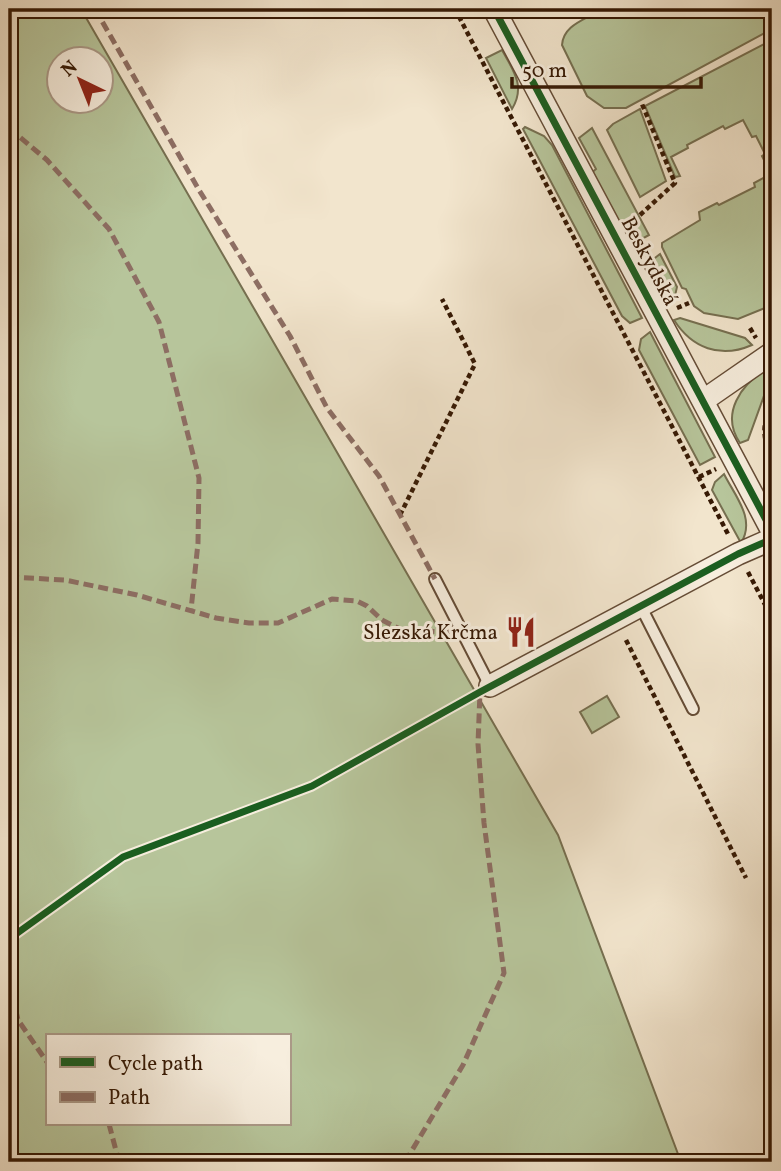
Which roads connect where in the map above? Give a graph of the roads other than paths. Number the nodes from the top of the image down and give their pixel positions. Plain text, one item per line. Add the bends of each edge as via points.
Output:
1 (494, 9) edge
2 (772, 353) edge
3 (704, 400) junction
4 (772, 531) edge
5 (772, 539) edge
6 (435, 579) dead end
7 (641, 607) junction
8 (490, 686) joint
9 (693, 709) dead end

1 - 3 street, Beskydská
2 - 3 street
3 - 4 street, Beskydská
5 - 7 street
6 - 8 lane
7 - 8 street
7 - 9 lane

